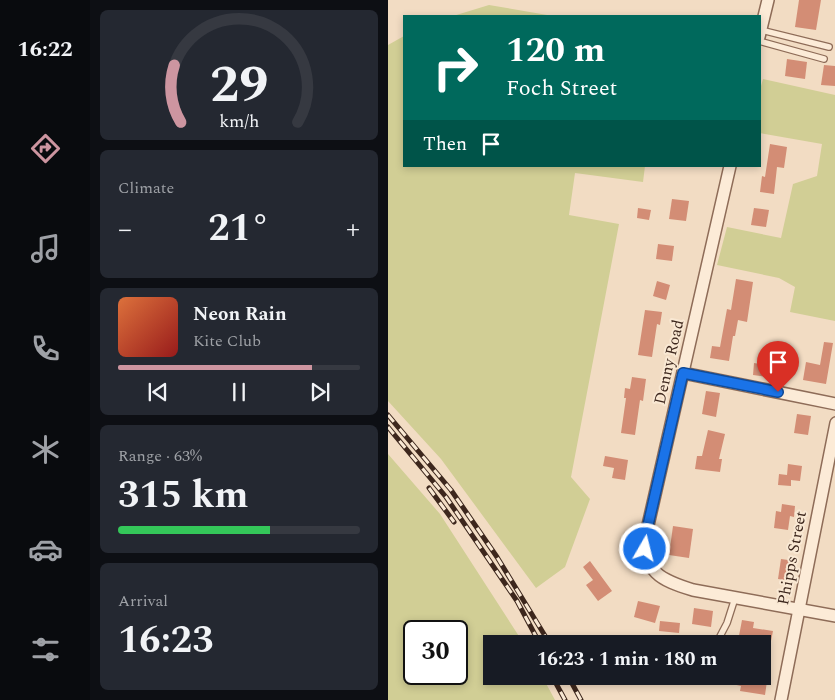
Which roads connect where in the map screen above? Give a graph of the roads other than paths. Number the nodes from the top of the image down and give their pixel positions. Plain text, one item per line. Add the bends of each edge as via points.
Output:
1 (768, 0) edge
2 (761, 32) edge
3 (761, 36) edge
4 (761, 36) edge
5 (829, 47) dead end
6 (824, 59) dead end
7 (730, 167) edge
8 (683, 373) junction
9 (836, 404) edge
10 (836, 423) edge
11 (734, 598) junction
12 (798, 609) junction
13 (836, 616) edge
14 (721, 635) edge
15 (781, 700) edge

1 - 2 street
3 - 5 lane
4 - 6 lane
7 - 8 street, Denny Road
8 - 9 street
8 - 11 street, Denny Road via 645,549 649,565 673,584
10 - 12 street, Phipps Street
11 - 12 street
11 - 14 lane
12 - 13 street
12 - 15 street, Phipps Street

